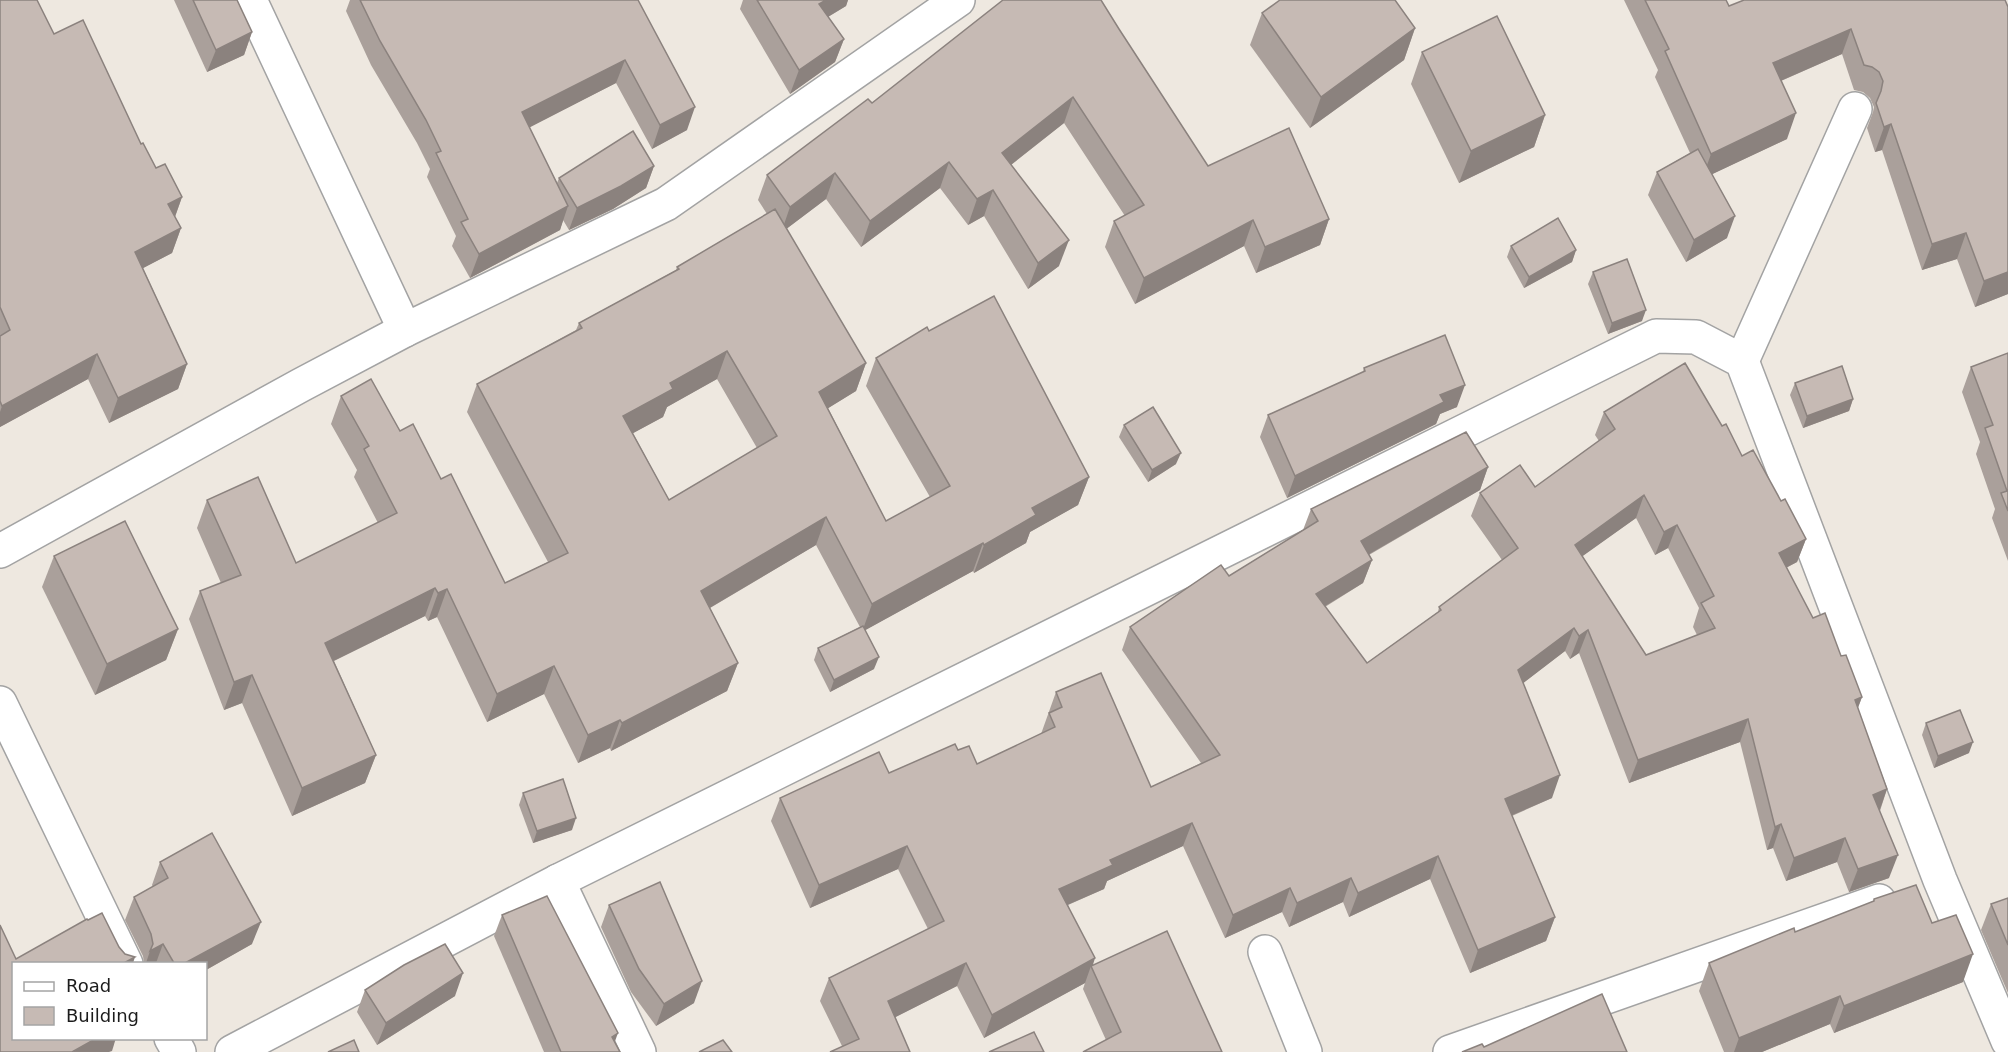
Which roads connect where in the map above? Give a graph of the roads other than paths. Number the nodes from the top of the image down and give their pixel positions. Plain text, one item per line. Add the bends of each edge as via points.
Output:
1 (250, 0) edge
2 (958, 0) edge
3 (1855, 109) dead end
4 (405, 330) junction
5 (1742, 361) junction
6 (0, 551) edge
7 (0, 703) edge
8 (558, 881) junction
9 (1921, 886) junction
10 (1265, 952) dead end
11 (126, 962) edge
12 (2008, 1041) edge
13 (232, 1052) edge
14 (639, 1052) edge
15 (1305, 1052) edge
16 (1450, 1052) edge

1 - 4 street
2 - 4 street via 666,204
3 - 5 street
4 - 6 street
5 - 8 street via 1696,337 1656,336
5 - 9 street
7 - 11 street
8 - 13 street
8 - 14 street
9 - 12 street
9 - 16 street
10 - 15 street

